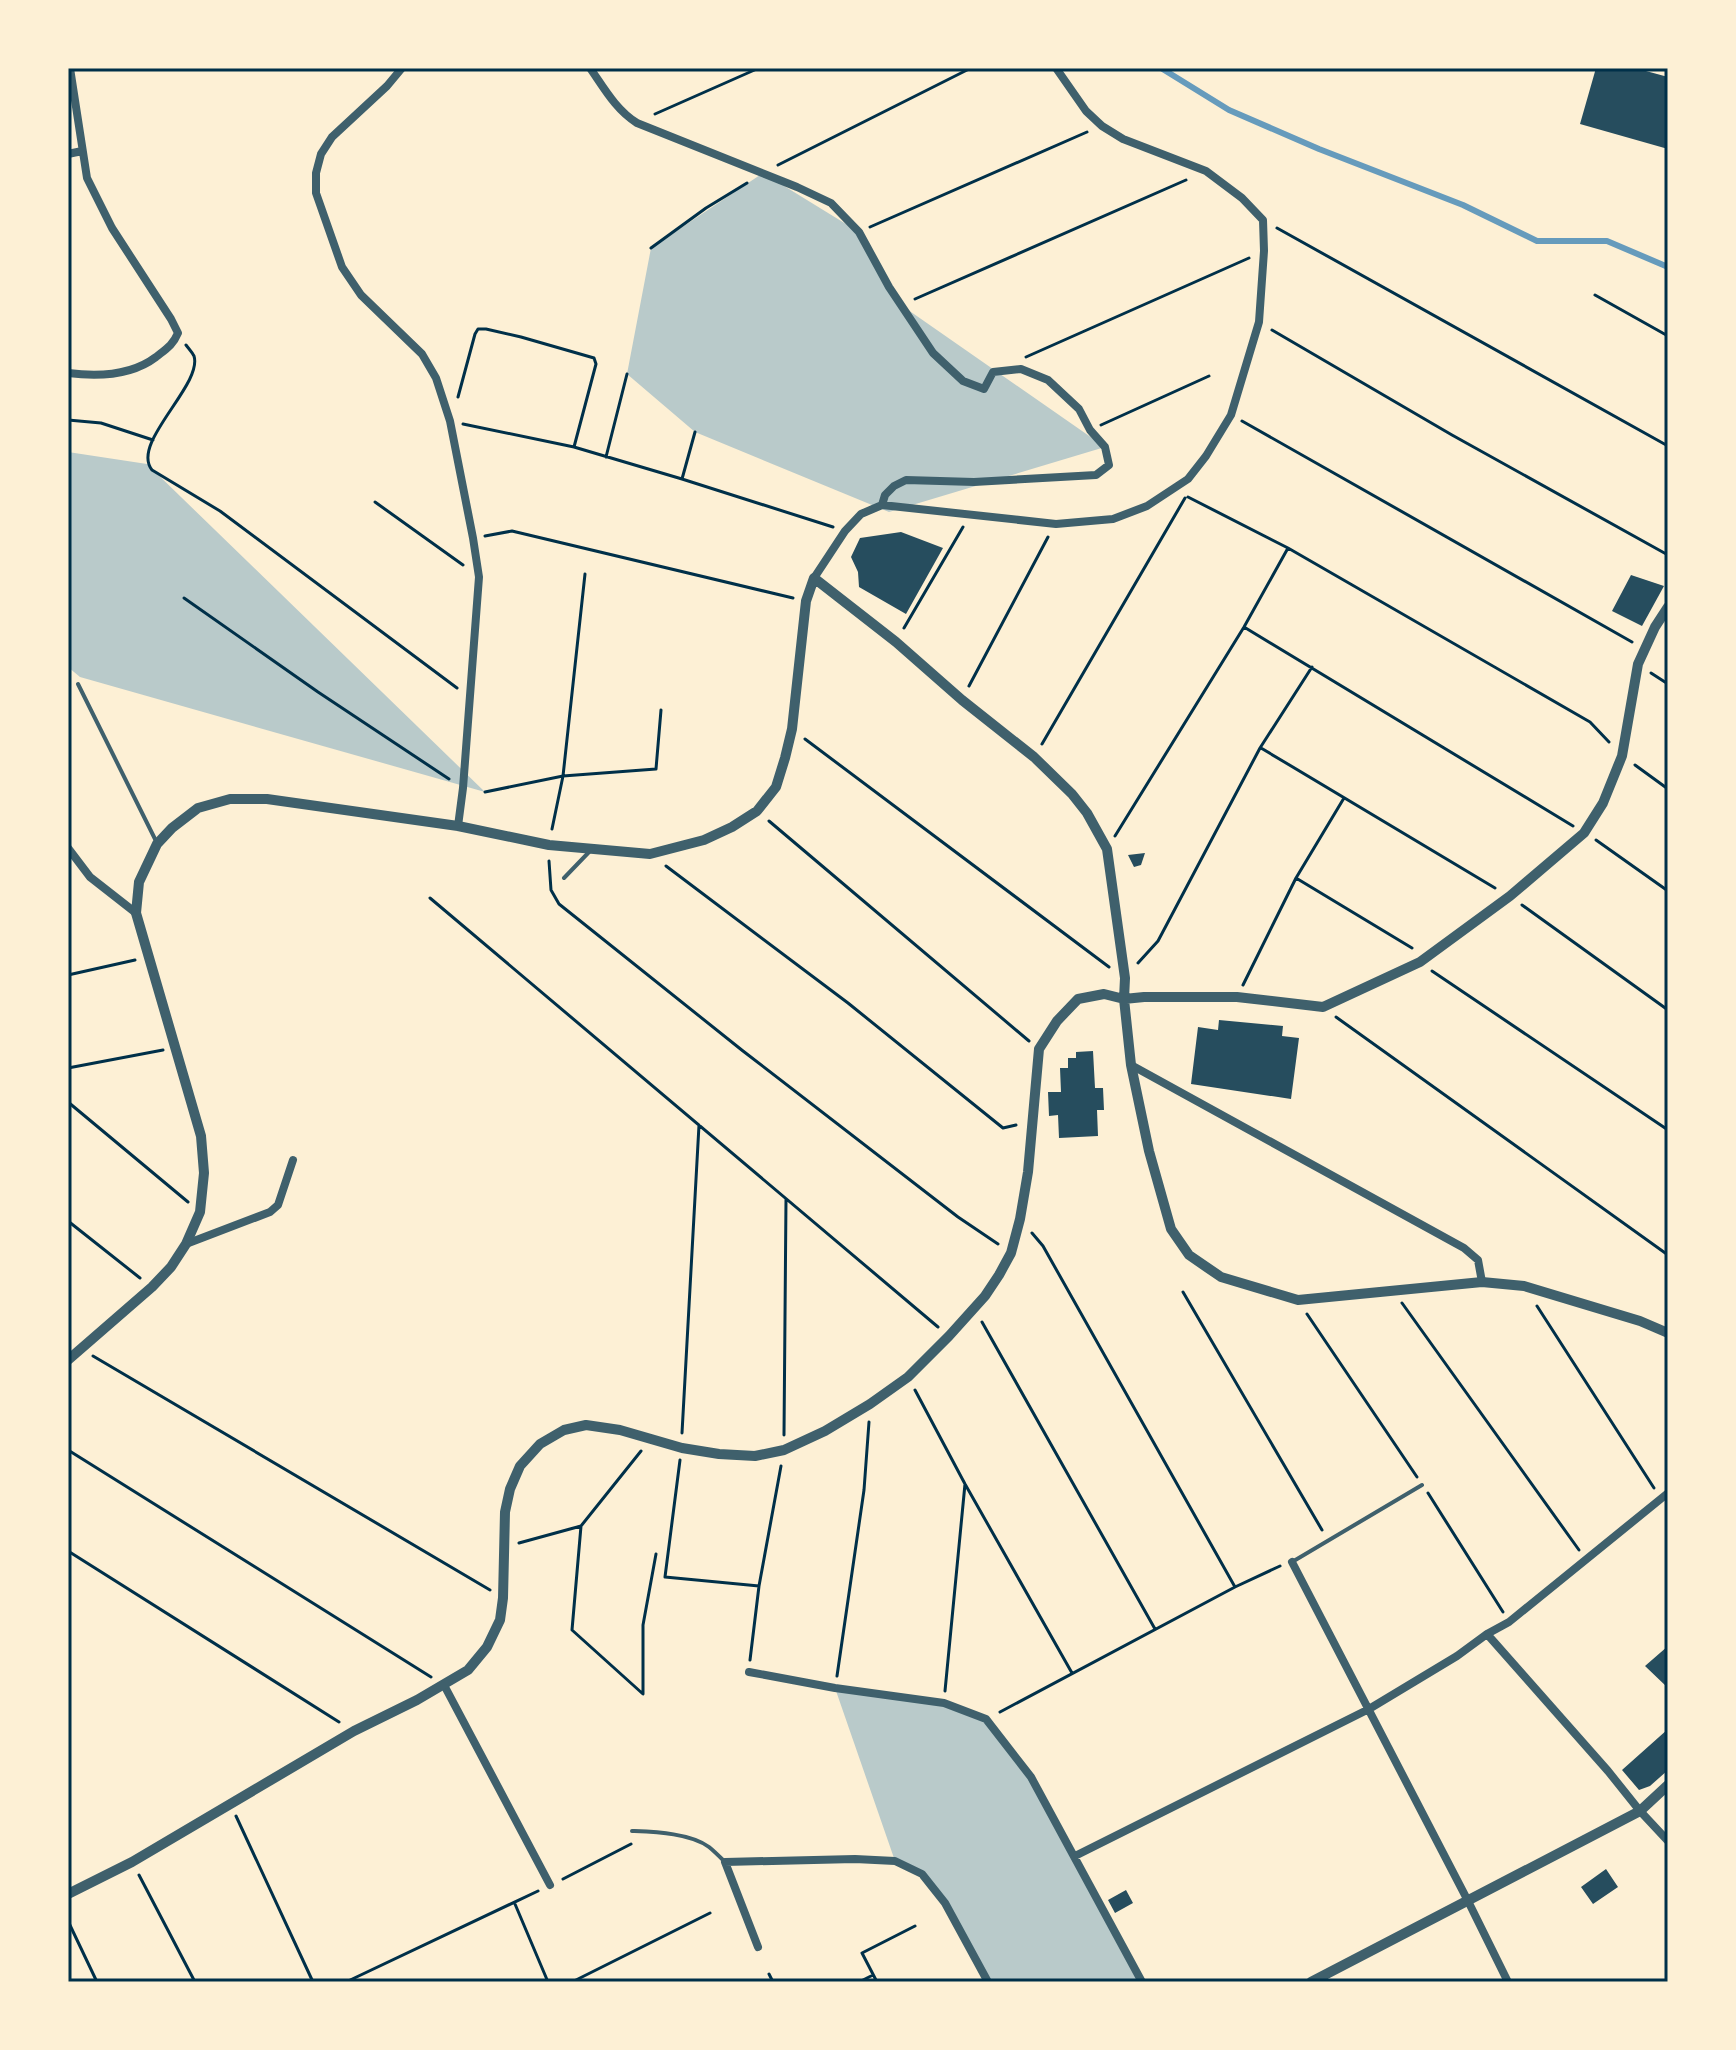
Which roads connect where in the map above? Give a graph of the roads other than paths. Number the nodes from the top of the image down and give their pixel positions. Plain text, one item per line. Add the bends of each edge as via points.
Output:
1 (70, 68) edge
2 (402, 68) edge
3 (590, 68) edge
4 (1056, 68) edge
5 (82, 151) junction
6 (68, 154) edge
7 (68, 373) edge
8 (882, 505) junction
9 (814, 578) junction
10 (1668, 607) edge
11 (78, 684) dead end
12 (458, 826) junction
13 (157, 844) junction
14 (68, 848) edge
15 (593, 849) junction
16 (564, 878) dead end
17 (136, 913) junction
18 (1124, 999) junction
19 (1131, 1065) junction
20 (293, 1160) dead end
21 (186, 1244) junction
22 (1482, 1282) junction
23 (1668, 1333) edge
24 (68, 1360) edge
25 (1422, 1485) road end
26 (1665, 1496) edge
27 (1292, 1562) joint
28 (1487, 1634) junction
29 (749, 1672) road end
30 (444, 1685) junction
31 (1369, 1709) junction
32 (1668, 1785) edge
33 (1640, 1811) junction
34 (632, 1831) dead end
35 (1668, 1841) edge
36 (1075, 1856) junction
37 (725, 1862) junction
38 (550, 1885) road end
39 (68, 1894) edge
40 (1468, 1901) junction
41 (758, 1947) dead end
42 (988, 1982) edge
43 (1142, 1982) edge
44 (1311, 1982) edge
45 (1508, 1982) edge

1 - 5 street
2 - 12 street via 332,137 318,163 316,193 342,267 361,295 422,354 450,421 479,577
3 - 8 street via 617,107 637,123 831,203 859,232 933,353 963,381 984,389 993,372 1021,369 1048,380 1079,409 1105,447 1109,465 1096,475 906,480 885,495
4 - 8 street via 1102,126 1206,171 1263,220 1259,322 1231,415 1188,479 1147,506 1113,519 1056,524
5 - 6 street
5 - 7 street via 87,178 112,228 178,333 173,344 144,366 115,374
8 - 9 street via 861,514 845,531
9 - 15 street via 806,601 785,758 776,787 757,811 704,840 650,854
9 - 18 street via 1034,757 1087,813 1107,849
10 - 18 street via 1638,664 1622,756 1584,833 1420,962 1323,1007 1237,997
11 - 13 lane
12 - 13 street via 267,799 230,799 198,808
12 - 15 street
13 - 17 street via 139,882
14 - 17 street via 90,877
15 - 16 lane
17 - 21 street via 201,1136 200,1212
18 - 19 street
18 - 30 street via 1104,994 1078,999 1039,1049 1028,1172 1011,1253 949,1336 908,1377 870,1404 784,1450 755,1456 719,1454 586,1425 540,1444 520,1466 510,1489 500,1620 468,1670
19 - 22 street via 1464,1248 1478,1260
19 - 22 street via 1171,1229 1189,1255 1221,1277 1298,1300
20 - 21 street via 278,1205 270,1212
21 - 24 street via 152,1287
22 - 23 street via 1524,1286
25 - 27 lane
26 - 28 street
27 - 31 street
28 - 31 street
28 - 33 street
29 - 36 street via 944,1703 986,1719 1031,1777
30 - 38 street
30 - 39 street
31 - 36 street
31 - 40 street
32 - 33 street
33 - 35 street
33 - 40 street
34 - 37 lane via 695,1840
36 - 43 street
37 - 41 street
37 - 42 street via 895,1861 922,1874 945,1903
40 - 44 street
40 - 45 street

